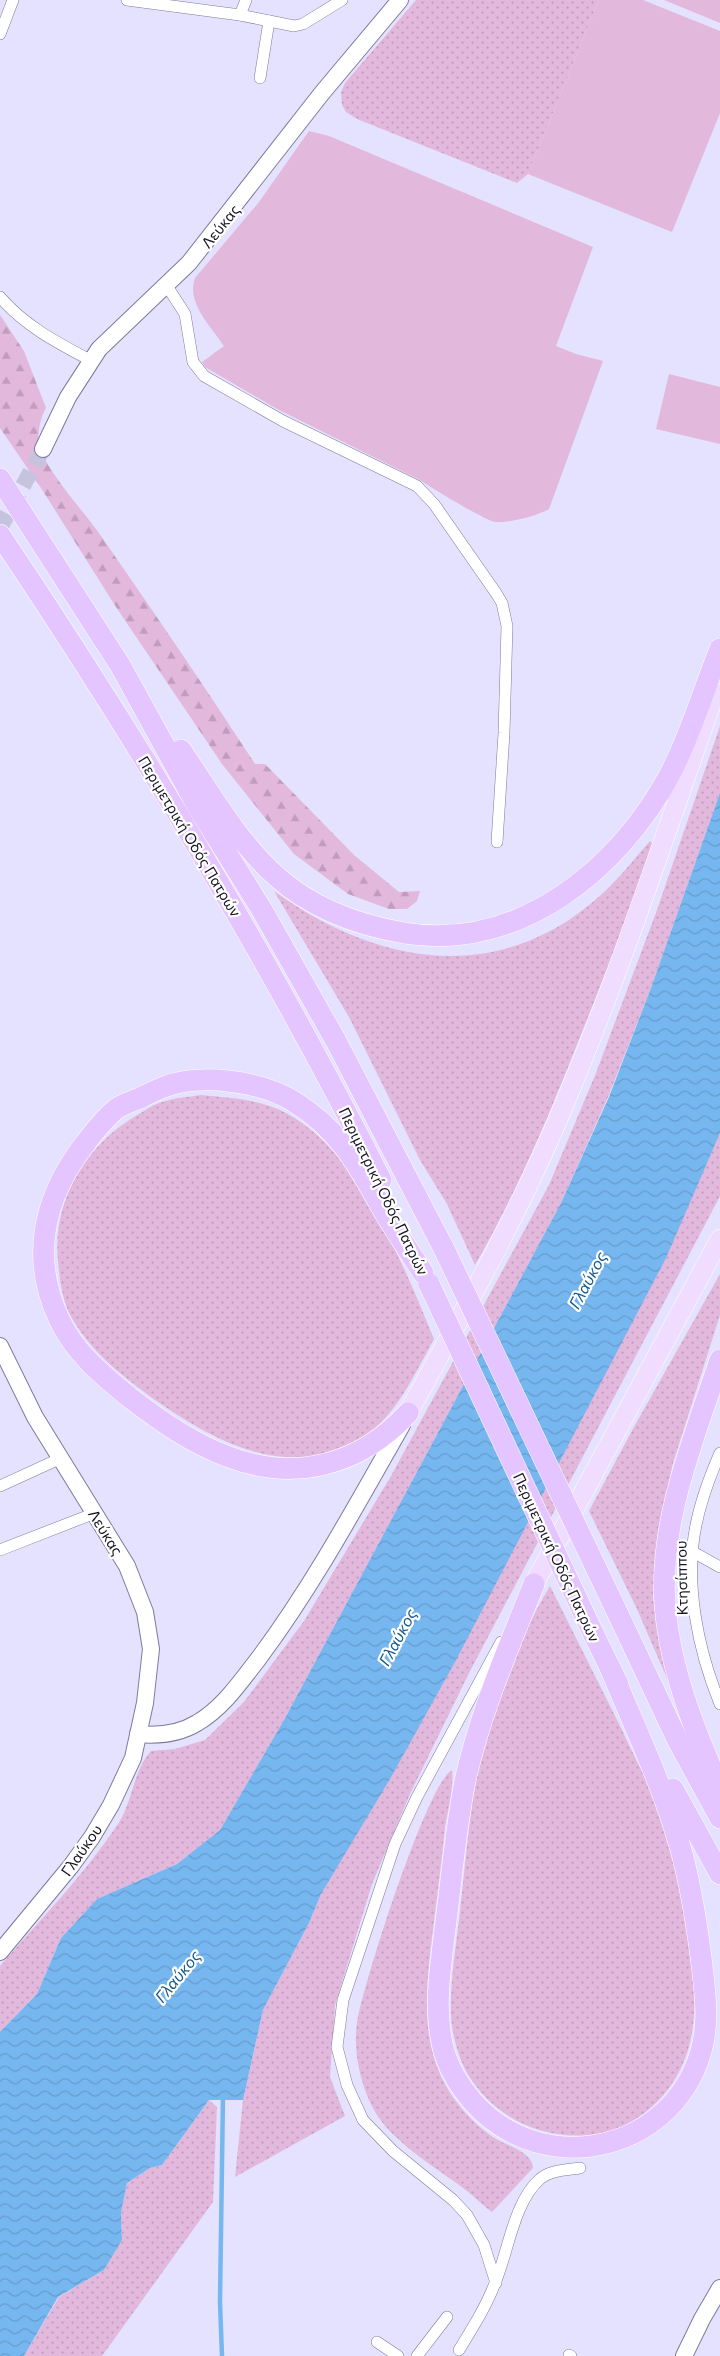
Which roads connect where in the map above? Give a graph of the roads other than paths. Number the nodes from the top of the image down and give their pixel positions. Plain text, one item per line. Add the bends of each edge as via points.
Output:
1 (13, 0) edge
2 (128, 0) edge
3 (246, 0) edge
4 (342, 0) edge
5 (400, 0) edge
6 (240, 15) junction
7 (269, 21) junction
8 (0, 34) edge
9 (260, 78) dead end
10 (167, 286) junction
11 (0, 297) edge
12 (90, 360) junction
13 (43, 449) tunnel mouth
14 (0, 479) edge
15 (0, 534) edge
16 (720, 650) edge
17 (120, 665) junction
18 (720, 677) edge
19 (497, 842) dead end
20 (720, 1238) edge
21 (426, 1278) junction
22 (0, 1346) edge
23 (720, 1360) edge
24 (408, 1413) junction
25 (720, 1453) edge
26 (60, 1459) junction
27 (0, 1486) edge
28 (95, 1513) junction
29 (0, 1550) edge
30 (693, 1552) junction
31 (720, 1567) edge
32 (534, 1584) junction
33 (612, 1672) junction
34 (720, 1704) edge
35 (138, 1734) junction
36 (720, 1789) edge
37 (720, 1818) edge
38 (720, 1874) edge
39 (0, 1952) edge
40 (580, 2168) dead end
41 (496, 2283) junction
42 (720, 2288) edge
43 (447, 2317) dead end
44 (377, 2342) dead end
45 (398, 2356) edge
46 (417, 2356) edge
47 (470, 2356) edge
48 (684, 2356) edge

1 - 8 street
2 - 6 street
3 - 6 street
4 - 7 street via 303,24 294,26
5 - 10 street, Λεύκας via 322,94 212,237
6 - 7 street
7 - 9 street
10 - 12 street, Λεύκας via 108,339
10 - 19 street via 185,314 190,348 198,371 283,421 417,486 434,504 502,603 507,626
11 - 12 street via 35,329
12 - 13 street, Λεύκας
14 - 17 highway, Περιμετρική Οδός Πατρών
15 - 21 highway, Περιμετρική Οδός Πατρών via 187,827 292,1009 391,1200
16 - 17 highway via 669,775 639,821 611,853 576,886 542,909 494,928 447,936 390,930 345,918 276,876 225,815
17 - 37 highway, Περιμετρική Οδός Πατρών, bridge via 198,807 262,910 336,1041 444,1248 678,1741
18 - 24 main road via 566,1101 496,1248
20 - 32 main road
21 - 24 highway via 345,1146 294,1101 268,1088 243,1082 208,1080 166,1086 117,1109 91,1135 67,1167 51,1202 43,1242 46,1283 59,1320 81,1354 142,1406 187,1438 219,1453 246,1463 286,1470 316,1466 348,1457 377,1441 392,1431
21 - 33 highway, Περιμετρική Οδός Πατρών, bridge
22 - 26 street, Λεύκας
23 - 36 highway via 673,1512 665,1594 669,1638 676,1667 693,1725
24 - 35 street via 315,1575 236,1688 215,1710 191,1726 157,1736
25 - 30 street, Κτησίππου via 697,1518
26 - 27 street
26 - 28 street, Λεύκας
28 - 29 street
28 - 35 street, Λεύκας via 127,1566 141,1597 148,1624 150,1664
30 - 31 street
30 - 34 street, Κτησίππου via 700,1645
32 - 33 highway via 482,1717 465,1781 439,1978 439,2016 445,2055 460,2086 476,2105 504,2128 533,2141 555,2146 601,2145 648,2126 684,2089 696,2066 704,2034 704,1991 689,1882 671,1818
32 - 41 street via 417,1797 395,1844 343,2000 337,2047 347,2085 363,2120 393,2152 467,2214 484,2245
33 - 38 highway, Περιμετρική Οδός Πατρών via 691,1826
35 - 39 street, Γλαύκου via 133,1758 92,1837
40 - 41 street via 554,2172 540,2178 533,2187 519,2213
41 - 47 street via 461,2347
42 - 48 street
43 - 46 street
44 - 45 street

